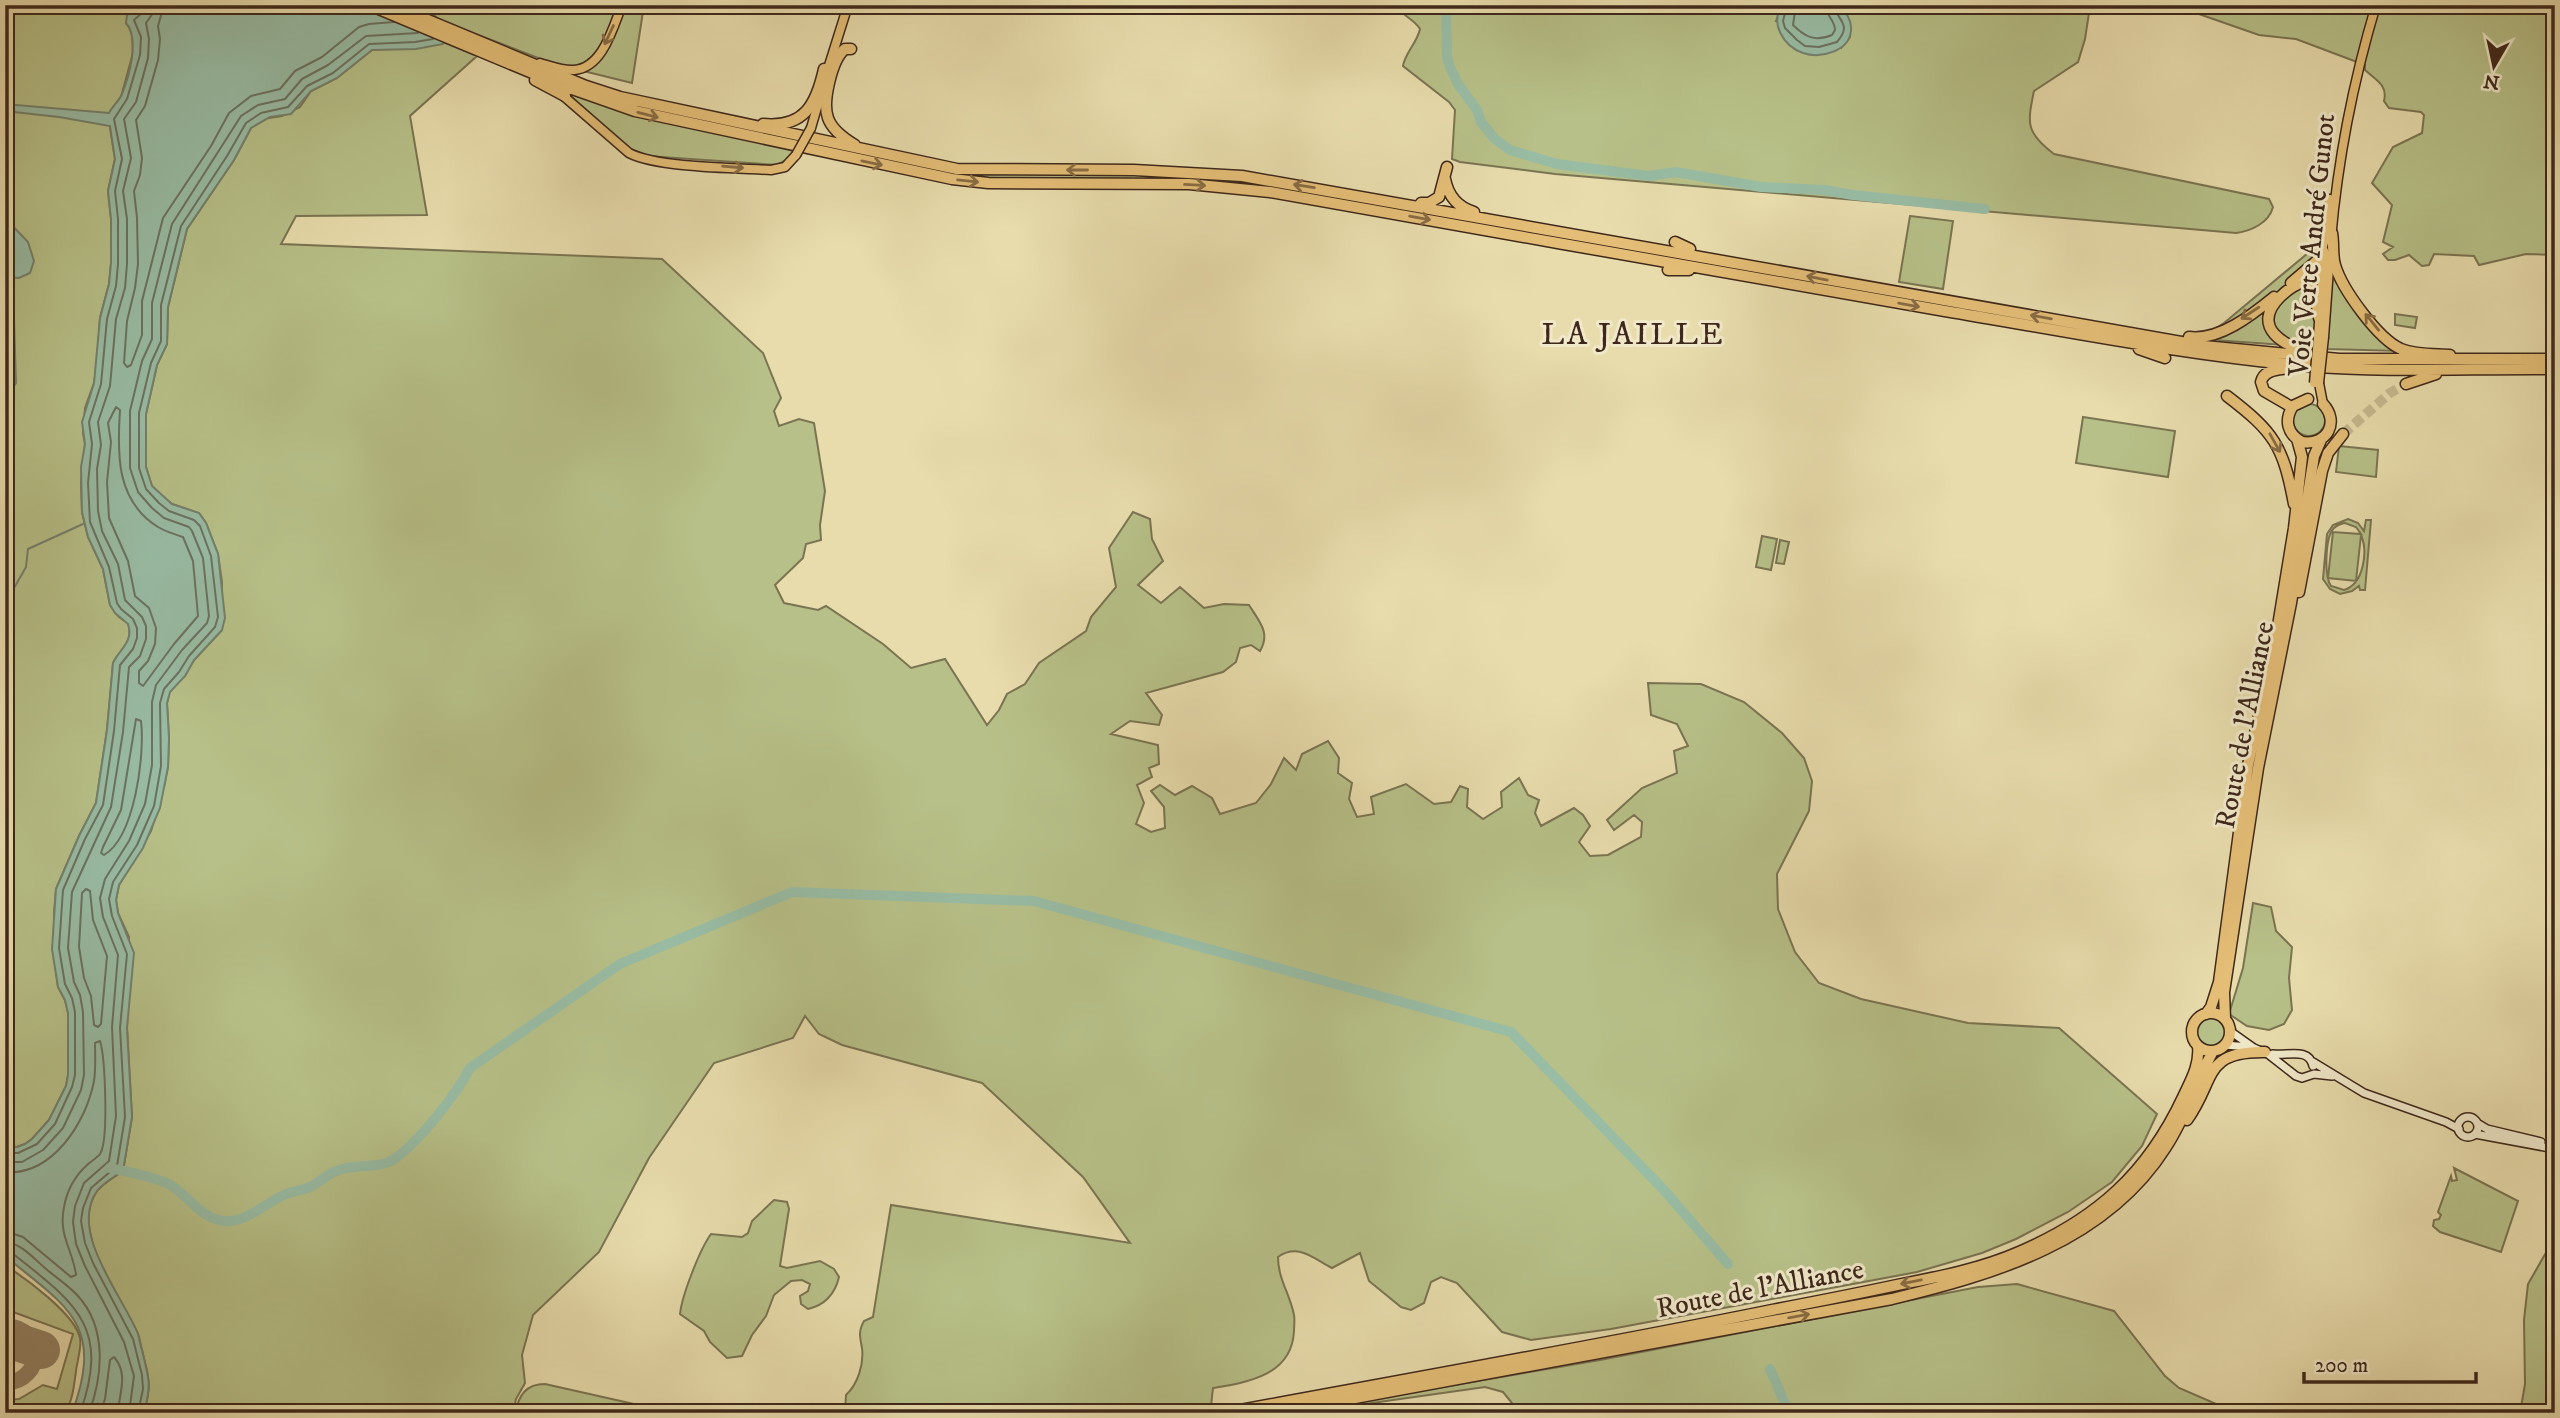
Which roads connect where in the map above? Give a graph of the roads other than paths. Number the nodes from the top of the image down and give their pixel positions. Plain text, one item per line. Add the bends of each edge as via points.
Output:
1 (366, 5) edge
2 (392, 5) edge
3 (622, 5) edge
4 (848, 5) edge
5 (2376, 5) edge
6 (472, 45) junction
7 (851, 50) dead end
8 (514, 60) junction
9 (824, 69) dead end
10 (565, 96) junction
11 (687, 112) junction
12 (862, 149) junction
13 (1447, 167) dead end
14 (1445, 179) junction
15 (1334, 191) junction
16 (1533, 226) junction
17 (1625, 234) dead end
18 (2329, 234) junction
19 (1554, 236) junction
20 (1675, 242) dead end
21 (1632, 263) dead end
22 (1758, 267) junction
23 (1668, 270) dead end
24 (1718, 270) junction
25 (2319, 318) junction
26 (2107, 334) junction
27 (2321, 337) junction
28 (2454, 356) junction
29 (2165, 358) dead end
30 (2555, 359) edge
31 (2309, 366) junction
32 (2555, 369) edge
33 (2444, 371) junction
34 (2317, 383) junction
35 (2406, 384) tunnel mouth
36 (2227, 396) dead end
37 (2308, 399) joint
38 (2323, 404) joint
39 (2288, 405) dead end
40 (2343, 434) tunnel mouth
41 (2297, 439) junction
42 (2321, 440) junction
43 (2295, 512) junction
44 (2271, 705) junction
45 (2206, 1014) junction
46 (2225, 1019) junction
47 (2230, 1031) junction
48 (2225, 1045) junction
49 (2198, 1046) junction
50 (2254, 1048) junction
51 (2213, 1051) junction
52 (2267, 1053) junction
53 (2299, 1054) junction
54 (2313, 1062) junction
55 (2291, 1071) junction
56 (2309, 1074) junction
57 (2338, 1077) junction
58 (2462, 1120) junction
59 (2446, 1122) junction
60 (2477, 1123) junction
61 (2459, 1129) junction
62 (2475, 1134) junction
63 (2173, 1136) junction
64 (2555, 1147) edge
65 (1224, 1413) edge
66 (1274, 1413) edge

1 - 6 highway
2 - 6 highway
3 -> 8 main road via 598,56 585,67 563,69
10 -> 4 main road, bridge via 640,158 771,170 785,167 811,128
5 - 18 main road, Voie Verte André Gunot via 2343,116
6 - 8 highway
6 - 10 highway
7 - 12 highway via 838,55 826,109 838,132
8 - 10 main road
8 - 11 highway via 620,97
8 -> 19 highway via 573,89 635,111 952,179 1216,186
9 - 11 highway via 811,107 784,123 766,125
11 - 12 highway
15 -> 12 highway via 1190,172 957,169
13 - 14 highway
14 - 15 highway via 1439,197 1429,203
14 - 16 highway via 1451,197 1466,209
15 - 16 highway
16 - 19 highway
17 - 19 highway
18 - 25 main road, Voie Verte André Gunot
18 -> 26 highway via 2313,266 2268,302 2210,337
18 - 27 main road, Voie Verte André Gunot
28 -> 18 highway via 2406,350 2381,334 2343,282
19 - 21 highway
19 - 22 highway
19 - 24 highway
20 - 22 highway
26 -> 22 highway
23 - 24 highway
24 -> 26 highway
25 - 27 main road, Voie Verte André Gunot
25 - 28 highway via 2314,289 2303,282 2273,304 2268,317 2279,340 2301,350
26 - 29 highway
26 - 30 highway via 2314,358
26 - 31 highway
27 - 34 main road, Voie Verte André Gunot, bridge
28 - 30 highway
31 - 33 highway
31 - 39 highway via 2276,370 2262,377 2264,391
32 - 33 highway
33 - 35 highway
34 - 37 main road, Voie Verte André Gunot
34 - 38 main road, Voie Verte André Gunot
36 -> 43 highway via 2260,421 2276,444
37 - 41 highway, Route de l'Alliance via 2289,412 2288,425
38 - 42 highway, Route de l'Alliance via 2332,423
40 - 44 highway via 2322,471 2289,640
41 - 42 highway
41 - 43 highway, Route de l'Alliance via 2302,457
42 - 44 highway, Route de l'Alliance via 2314,456
43 - 45 highway, Route de l'Alliance via 2275,644 2248,765 2218,982
44 - 46 highway, Route de l'Alliance via 2222,1004
45 - 46 highway
45 - 49 highway via 2195,1021 2192,1030
46 - 47 highway
47 - 48 highway
47 - 50 main road
48 - 50 main road
48 - 51 highway
49 - 51 highway
49 -> 65 highway, Route de l'Alliance via 2195,1070 2171,1122 2130,1179 2066,1228 2007,1257 1956,1273 1732,1318
50 - 52 main road
51 - 63 highway, Route de l'Alliance
52 - 53 main road
52 - 55 main road
52 - 63 highway via 2235,1054 2220,1061 2192,1114
53 - 54 main road
53 - 55 main road via 2290,1062
54 - 56 main road
54 - 57 main road
55 - 56 main road via 2298,1077
56 - 57 main road
57 - 59 main road via 2379,1100
58 - 59 main road
58 - 60 main road via 2471,1118
58 - 61 main road
59 - 61 main road
60 - 62 main road
60 - 64 main road
61 - 62 main road via 2467,1137
62 - 64 main road
66 -> 63 highway, Route de l'Alliance via 1892,1299 1960,1282 2021,1261 2070,1237 2134,1188

